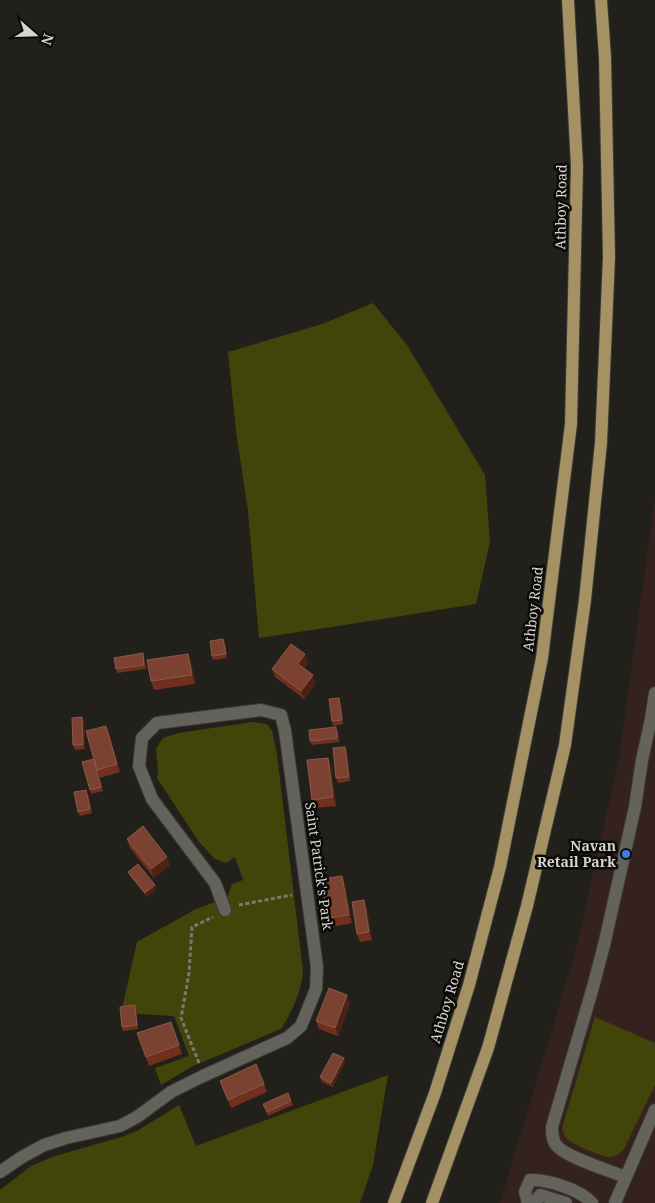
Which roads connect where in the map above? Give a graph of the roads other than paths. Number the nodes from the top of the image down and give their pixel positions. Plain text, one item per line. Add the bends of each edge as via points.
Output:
1 (568, 0) edge
2 (601, 0) edge
3 (655, 693) edge
4 (225, 910) road end
5 (655, 1110) edge
6 (0, 1172) edge
7 (626, 1177) junction
8 (394, 1203) edge
9 (432, 1203) edge
10 (528, 1203) edge
11 (535, 1203) edge
12 (566, 1203) edge
13 (592, 1203) edge
14 (615, 1203) edge

1 - 8 main road, Athboy Road via 577,166 571,424 542,658 500,867 471,976 435,1093
2 - 9 main road via 609,257 602,433 585,600 566,735 527,906 488,1048
3 - 7 street via 635,808 605,941 552,1127 557,1147
4 - 6 street, Saint Patrick's Park via 215,883 152,800 139,766 142,738 157,723 261,710 281,715 285,731 317,967 316,989 301,1026 287,1038 171,1092 120,1126 44,1145
5 - 7 street
7 - 14 street
10 - 13 street via 524,1192 530,1180 558,1185 584,1195
11 - 12 street via 540,1195

